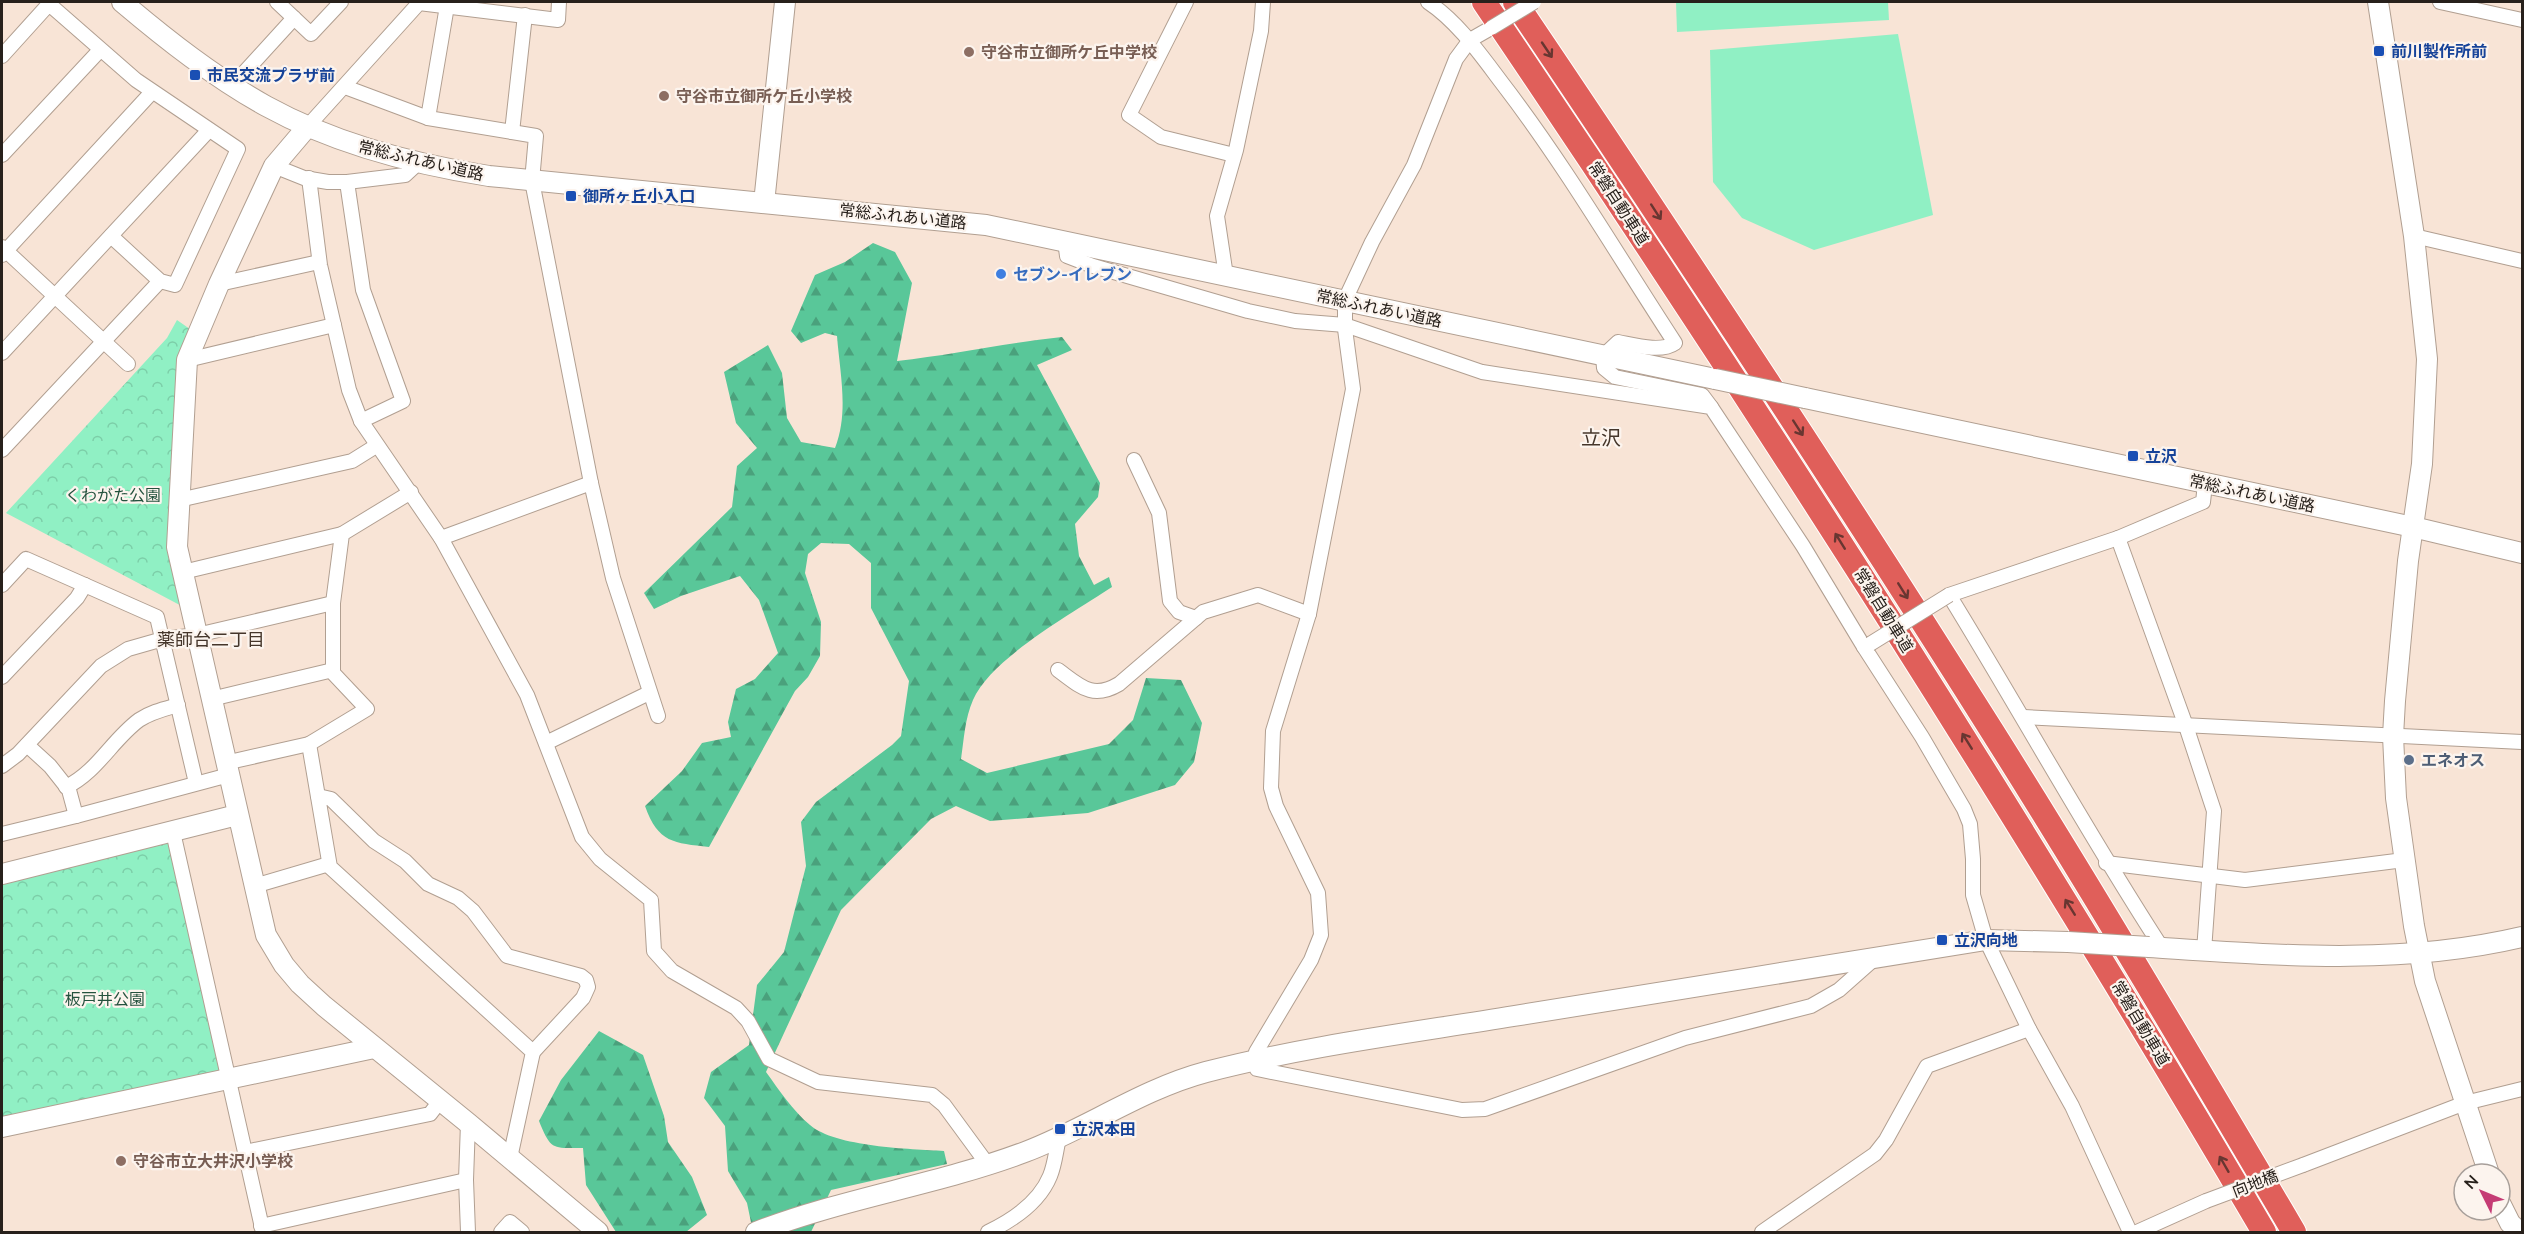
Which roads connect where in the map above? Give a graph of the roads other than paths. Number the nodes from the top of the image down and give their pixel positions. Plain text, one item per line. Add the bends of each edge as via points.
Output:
1 (122, 2) edge
2 (276, 2) edge
3 (341, 2) edge
4 (560, 2) edge
5 (784, 2) edge
6 (1186, 2) edge
7 (1263, 2) edge
8 (1428, 2) edge
9 (1484, 2) edge
10 (1515, 2) edge
11 (1534, 2) edge
12 (2378, 2) edge
13 (2439, 2) edge
14 (447, 6) junction
15 (492, 6) edge
16 (525, 15) junction
17 (294, 18) junction
18 (2523, 20) edge
19 (1470, 40) junction
20 (100, 50) junction
21 (2, 56) edge
22 (232, 86) junction
23 (345, 87) junction
24 (152, 92) junction
25 (428, 118) junction
26 (308, 126) junction
27 (208, 130) junction
28 (512, 132) junction
29 (2, 155) edge
30 (1234, 156) junction
31 (418, 163) junction
32 (274, 166) junction
33 (309, 178) junction
34 (532, 181) junction
35 (347, 182) junction
36 (764, 203) junction
37 (111, 236) junction
38 (2414, 236) junction
39 (1065, 241) junction
40 (3, 251) edge
41 (2523, 261) edge
42 (320, 262) junction
43 (1226, 276) junction
44 (160, 281) junction
45 (219, 284) junction
46 (54, 297) junction
47 (1345, 300) junction
48 (334, 325) junction
49 (1345, 325) junction
50 (104, 343) junction
51 (2, 353) edge
52 (1603, 356) junction
53 (188, 360) junction
54 (128, 364) dead end
55 (1711, 407) junction
56 (361, 421) junction
57 (376, 446) junction
58 (2, 450) edge
59 (1134, 460) dead end
60 (591, 483) junction
61 (2205, 484) junction
62 (411, 492) junction
63 (179, 500) junction
64 (2413, 527) junction
65 (342, 534) junction
66 (441, 538) junction
67 (2118, 538) junction
68 (2523, 553) edge
69 (183, 572) junction
70 (2, 585) edge
71 (85, 585) junction
72 (1949, 595) junction
73 (333, 603) junction
74 (1309, 614) junction
75 (1196, 618) junction
76 (197, 635) junction
77 (163, 639) junction
78 (1867, 645) junction
79 (333, 670) junction
80 (1058, 670) dead end
81 (2, 677) edge
82 (649, 693) junction
83 (211, 699) junction
84 (178, 705) junction
85 (658, 716) dead end
86 (2024, 717) junction
87 (2186, 726) junction
88 (2393, 736) junction
89 (2523, 742) edge
90 (546, 743) junction
91 (309, 744) junction
92 (27, 745) junction
93 (2, 766) edge
94 (227, 769) junction
95 (196, 783) junction
96 (66, 786) junction
97 (318, 796) junction
98 (237, 815) junction
99 (76, 816) junction
100 (173, 832) junction
101 (2, 834) edge
102 (2404, 860) junction
103 (2106, 863) junction
104 (329, 864) junction
105 (2, 874) edge
106 (2209, 876) junction
107 (254, 886) junction
108 (2523, 937) edge
109 (1986, 940) junction
110 (2156, 948) junction
111 (2204, 951) junction
112 (2420, 954) junction
113 (1876, 958) junction
114 (2029, 1029) junction
115 (374, 1048) junction
116 (533, 1052) junction
117 (1256, 1062) junction
118 (229, 1080) junction
119 (2523, 1089) edge
120 (440, 1101) junction
121 (2465, 1103) junction
122 (468, 1123) junction
123 (2, 1127) edge
124 (1059, 1138) junction
125 (245, 1152) junction
126 (510, 1158) junction
127 (2485, 1162) edge
128 (988, 1165) junction
129 (466, 1180) junction
130 (1011, 1227) edge
131 (262, 1229) edge
132 (468, 1233) edge
133 (501, 1233) edge
134 (522, 1233) edge
135 (598, 1233) edge
136 (756, 1233) edge
137 (988, 1233) edge
138 (1762, 1233) edge
139 (2130, 1233) edge
140 (2137, 1233) edge
141 (2264, 1233) edge
142 (2294, 1233) edge

1 - 22 street, 常総ふれあい道路
2 - 17 street
3 - 17 street via 311,34
4 - 16 street via 558,20
5 - 36 street
6 - 30 street via 1129,115 1161,137
7 - 30 street via 1261,31
8 - 19 street
141 -> 9 highway, 常磐自動車道 via 2110,971 1972,748 1798,476
10 -> 142 highway, 常磐自動車道 via 1826,471 1987,723
11 - 19 street, bridge
12 - 38 street
13 - 18 street
14 - 15 street
14 - 23 street via 419,3
14 - 25 street
15 - 16 street
16 - 28 street
17 - 22 street
19 - 47 street via 1456,59 1414,165
19 - 52 street via 1536,128 1675,343 1669,347 1618,342
20 - 21 street via 49,4
20 - 24 street
20 - 29 street
22 - 26 street, 常総ふれあい道路
23 - 25 street
23 - 26 street
24 - 27 street
24 - 40 street
25 - 28 street
26 - 31 street, 常総ふれあい道路 via 352,144
26 - 32 street
27 - 37 street
27 - 44 street via 238,149 175,285
28 - 34 street via 536,136
30 - 43 street via 1217,216
31 - 34 street, 常総ふれあい道路
31 - 35 street via 405,175
32 - 33 street
32 - 45 street
33 - 35 street
33 - 42 street
34 - 36 street, 常総ふれあい道路
34 - 60 street
35 - 56 street via 363,290 403,401
36 - 39 street, 常総ふれあい道路 via 977,224
37 - 44 street
37 - 46 street
38 - 41 street
38 - 64 street via 2427,359 2422,464
39 - 43 street, 常総ふれあい道路
39 - 49 street via 1067,256 1093,266 1248,311 1295,321
40 - 46 street
42 - 45 street
42 - 48 street
43 - 47 street, 常総ふれあい道路
44 - 50 street
45 - 53 street
46 - 50 street
46 - 51 street
47 - 49 street
47 - 52 street, 常総ふれあい道路
48 - 53 street
48 - 56 street via 349,390
49 - 55 street via 1482,372
49 - 74 street via 1353,389
50 - 54 street
50 - 58 street
52 - 55 street via 1604,368 1615,378 1702,395
52 - 61 street, 常総ふれあい道路, bridge
53 - 63 street
55 - 78 street
56 - 57 street
57 - 62 street
57 - 63 street via 352,461
59 - 75 street via 1159,513 1170,601 1179,612
60 - 66 street
60 - 82 street via 613,578
61 - 64 street, 常総ふれあい道路
61 - 67 street via 2202,502
62 - 65 street
62 - 66 street
63 - 69 street via 177,547
64 - 68 street, 常総ふれあい道路
64 - 88 street
65 - 69 street
65 - 73 street
66 - 90 street via 527,695
67 - 72 street
67 - 87 street
69 - 76 street
70 - 71 street via 26,559
71 - 77 street via 157,617
71 - 81 street
72 - 78 street, bridge
72 - 86 street
73 - 76 street
73 - 79 street
74 - 75 street via 1258,595 1203,612
74 - 117 street via 1273,731 1271,788 1275,806 1318,893 1321,935 1311,960 1256,1052
75 - 80 street via 1106,692 1085,688
76 - 77 street
76 - 83 street
77 - 84 street
77 - 92 street via 112,657
78 - 109 street via 1964,809 1970,824 1973,895
79 - 83 street
79 - 91 street via 367,709
82 - 85 street
82 - 90 street
83 - 94 street
84 - 95 street
84 - 96 street via 138,721 82,779
86 - 87 street
86 - 103 street
87 - 88 street
87 - 106 street via 2214,811
88 - 89 street
88 - 102 street
90 - 128 street via 582,837 600,859 651,900 654,951 672,971 736,1008 748,1021 769,1059 818,1082 932,1095 944,1105
91 - 94 street
91 - 97 street
92 - 93 street
92 - 96 street
94 - 95 street
94 - 98 street
95 - 99 street
96 - 99 street
97 - 104 street
97 - 116 street via 331,799 428,884 458,898 473,911 507,956 586,980 588,987 583,999
98 - 100 street
98 - 107 street
99 - 101 street
100 - 105 street
100 - 118 street
102 - 106 street via 2245,880
102 - 112 street
103 - 106 street
103 - 110 street
104 - 107 street
104 - 116 street
106 - 111 street
107 - 115 street via 266,935 284,965 324,1006
108 - 112 street
109 - 110 street, bridge
109 - 113 street
109 - 114 street
110 - 111 street
111 - 112 street via 2361,957
112 - 121 street via 2425,981
113 - 117 street via 1354,1042
113 - 117 street via 1839,990 1810,1006 1685,1038 1485,1109 1462,1110 1257,1069
114 - 138 street via 1927,1066 1875,1154
114 - 139 street via 2072,1106
115 - 118 street
115 - 120 street
116 - 126 street
117 - 124 street via 1178,1082
118 - 123 street
118 - 125 street
119 - 121 street, 向地橋
120 - 122 street
120 - 125 street via 430,1114
121 - 127 street
121 - 140 street, 向地橋, bridge via 2206,1201
122 - 126 street
122 - 129 street
124 - 128 street
124 - 130 street via 1050,1176
125 - 131 street
126 - 135 street
128 - 136 street via 830,1207
129 - 131 street
129 - 132 street
130 - 137 street
133 - 134 street via 510,1222

